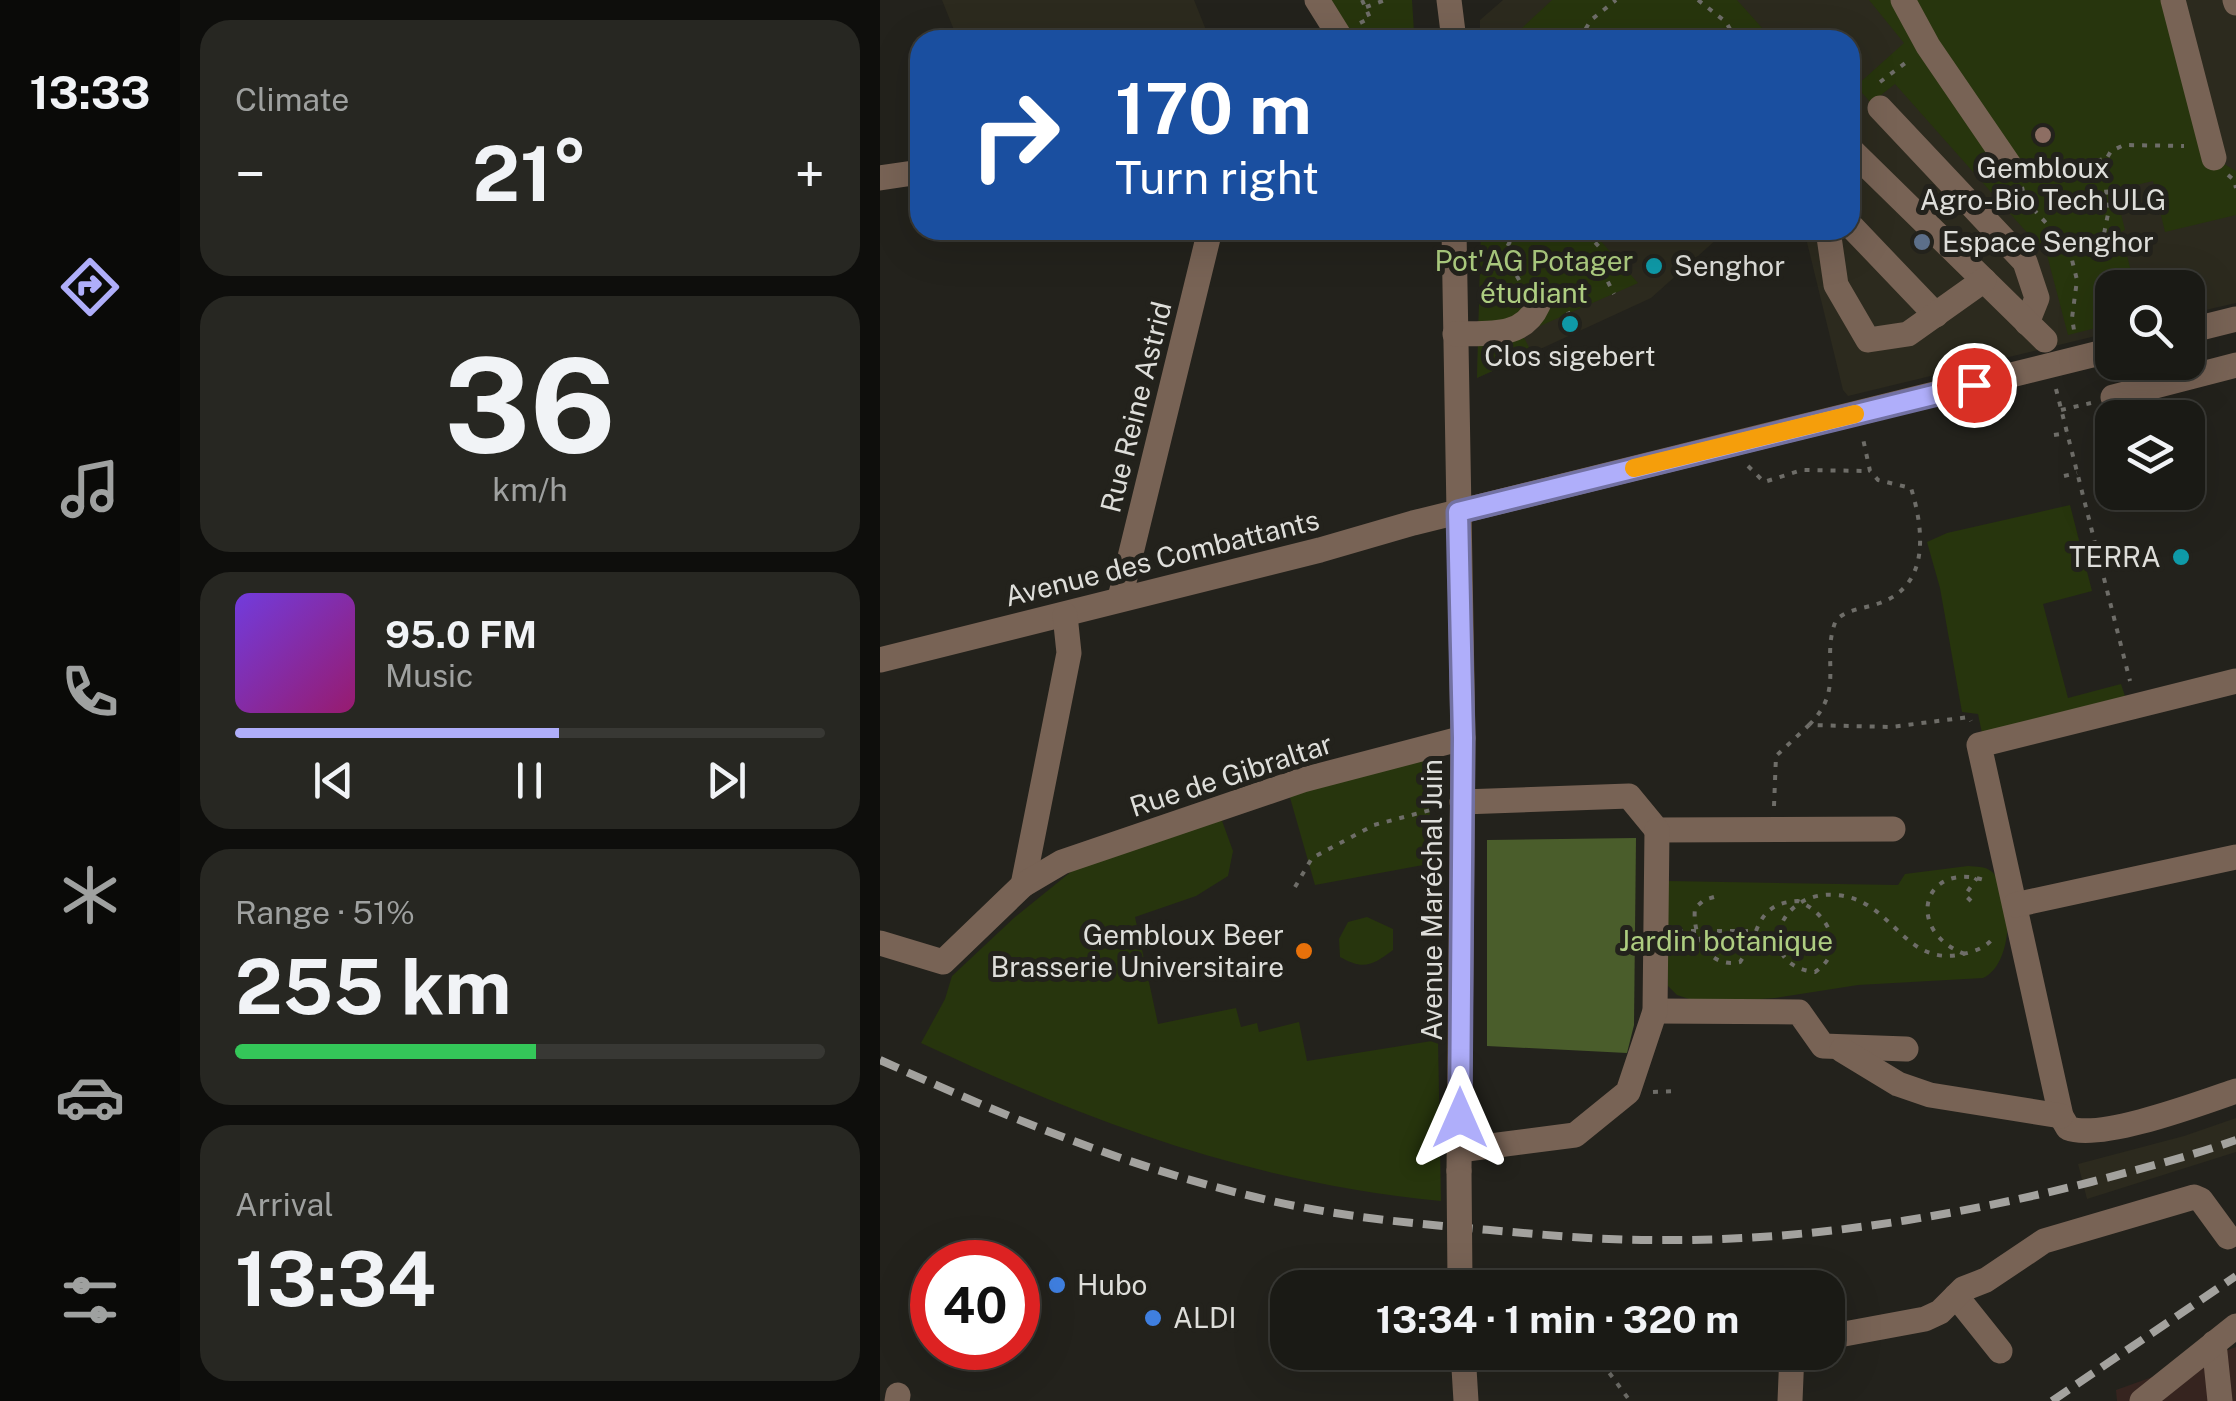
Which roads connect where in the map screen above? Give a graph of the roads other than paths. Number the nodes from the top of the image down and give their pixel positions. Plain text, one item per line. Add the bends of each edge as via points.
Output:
1 (1317, 0) edge
2 (1449, 0) edge
3 (1903, 0) edge
4 (2173, 0) edge
5 (1336, 30) edge
6 (1453, 30) edge
7 (1879, 96) road end
8 (2214, 158) road end
9 (1860, 159) edge
10 (2010, 166) dead end
11 (910, 174) edge
12 (880, 178) edge
13 (1860, 235) edge
14 (1208, 240) edge
15 (1454, 240) edge
16 (1829, 240) edge
17 (1984, 280) junction
18 (1550, 303) road end
19 (1936, 314) junction
20 (2236, 319) edge
21 (2205, 327) edge
22 (1455, 334) junction
23 (2041, 343) junction
24 (2095, 348) edge
25 (2236, 365) edge
26 (2113, 397) road end
27 (1458, 512) junction
28 (1120, 598) junction
29 (1064, 614) junction
30 (880, 660) edge
31 (2236, 681) edge
32 (1463, 738) junction
33 (1462, 802) junction
34 (1892, 829) dead end
35 (1657, 830) junction
36 (2236, 857) edge
37 (1023, 885) junction
38 (2015, 905) junction
39 (880, 943) edge
40 (1655, 1011) junction
41 (1838, 1047) junction
42 (1906, 1049) dead end
43 (2236, 1091) edge
44 (2062, 1116) junction
45 (1459, 1160) junction
46 (2228, 1237) dead end
47 (1461, 1270) edge
48 (1956, 1296) junction
49 (2236, 1326) edge
50 (1845, 1334) edge
51 (2214, 1343) junction
52 (2000, 1351) dead end
53 (1467, 1370) edge
54 (1791, 1370) edge
55 (1466, 1401) edge
56 (1790, 1401) edge
57 (2142, 1401) edge
58 (2220, 1401) edge

1 - 5 street
2 - 6 street
3 - 10 street
4 - 8 street
7 - 23 street via 2025,262
9 - 17 street
11 - 12 street
13 - 19 street
14 - 28 street, Rue Reine Astrid
15 - 22 street, Avenue Maréchal Juin
16 - 19 street via 1836,285 1868,340 1908,334
17 - 19 street
17 - 23 street
18 - 22 street via 1515,331
20 - 21 street
22 - 27 street, Avenue Maréchal Juin
23 - 24 street, Avenue des Combattants
23 - 27 street, Avenue des Combattants via 1858,413
25 - 26 street
27 - 28 street, Avenue des Combattants
27 - 32 street, Avenue Maréchal Juin
28 - 29 street, Avenue des Combattants
29 - 30 street, Avenue des Combattants
29 - 37 street via 1069,654
31 - 38 street via 1979,744
32 - 33 street, Avenue Maréchal Juin
32 - 37 street, Rue de Gibraltar via 1302,780 1062,862
33 - 35 street via 1629,796
33 - 45 street, Avenue Maréchal Juin
34 - 35 street
35 - 40 street
36 - 38 street
37 - 39 street, Rue de Gibraltar via 943,962
38 - 44 street
40 - 41 street via 1799,1012 1823,1046
40 - 45 street via 1628,1092 1574,1135
41 - 42 street
41 - 44 street via 1898,1084 1930,1095
43 - 44 street via 2092,1133 2068,1128
45 - 47 street, Avenue Maréchal Juin, bridge
46 - 48 street via 2194,1198 2044,1241
48 - 50 street via 1924,1319
48 - 52 street
49 - 51 street
51 - 57 street
51 - 58 street
53 - 55 street
54 - 56 street

